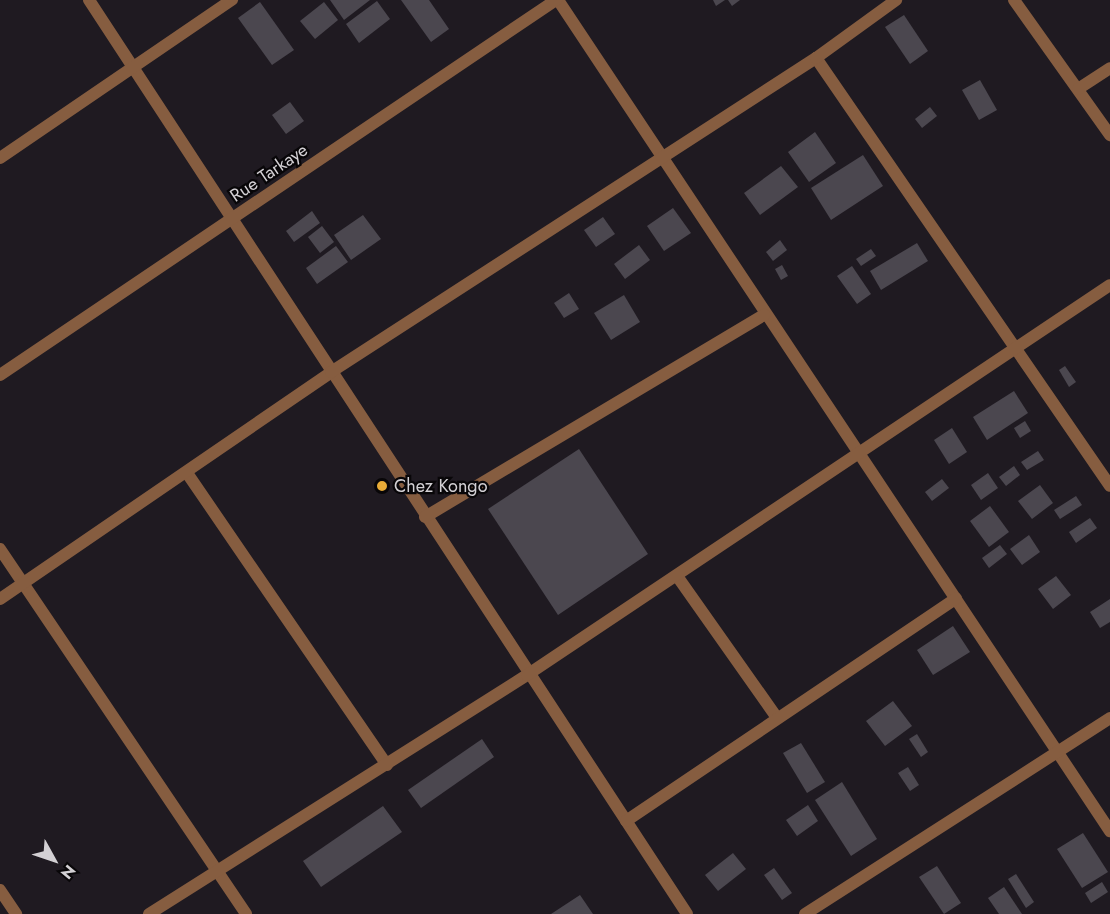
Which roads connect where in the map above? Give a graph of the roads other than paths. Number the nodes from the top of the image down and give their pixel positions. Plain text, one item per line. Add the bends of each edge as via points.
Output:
1 (89, 0) edge
2 (232, 0) edge
3 (557, 0) edge
4 (896, 0) edge
5 (1014, 0) edge
6 (816, 58) junction
7 (134, 66) junction
8 (1110, 68) edge
9 (1078, 89) junction
10 (1110, 135) edge
11 (661, 156) junction
12 (0, 158) edge
13 (232, 220) junction
14 (1110, 285) edge
15 (764, 315) junction
16 (1013, 352) junction
17 (332, 372) junction
18 (0, 375) edge
19 (862, 454) junction
20 (187, 473) junction
21 (1110, 486) edge
22 (425, 517) junction
23 (0, 549) edge
24 (677, 576) junction
25 (22, 583) junction
26 (956, 598) junction
27 (0, 599) edge
28 (526, 675) junction
29 (777, 718) junction
30 (1110, 718) edge
31 (1058, 752) junction
32 (387, 765) junction
33 (626, 821) junction
34 (1110, 831) edge
35 (215, 868) junction
36 (0, 890) edge
37 (16, 914) edge
38 (149, 914) edge
39 (246, 914) edge
40 (687, 914) edge
41 (805, 914) edge

1 - 7 street
2 - 7 street
3 - 11 street
3 - 13 street, Rue Tarkaye
4 - 6 street
5 - 9 street
6 - 11 street
6 - 16 street
7 - 12 street
7 - 13 street
8 - 9 street
9 - 10 street
11 - 15 street
11 - 17 street
13 - 17 street
13 - 18 street, Rue Tarkaye
14 - 16 street
15 - 19 street
15 - 22 street
16 - 19 street
16 - 21 street
17 - 20 street
17 - 22 street
19 - 24 street
19 - 26 street
20 - 25 street
20 - 32 street
22 - 28 street
23 - 25 street
24 - 28 street
24 - 29 street
25 - 27 street
25 - 35 street
26 - 29 street
26 - 31 street
28 - 32 street
28 - 33 street
29 - 33 street
30 - 31 street
31 - 34 street
31 - 41 street
32 - 35 street
33 - 40 street
35 - 38 street
35 - 39 street
36 - 37 street

